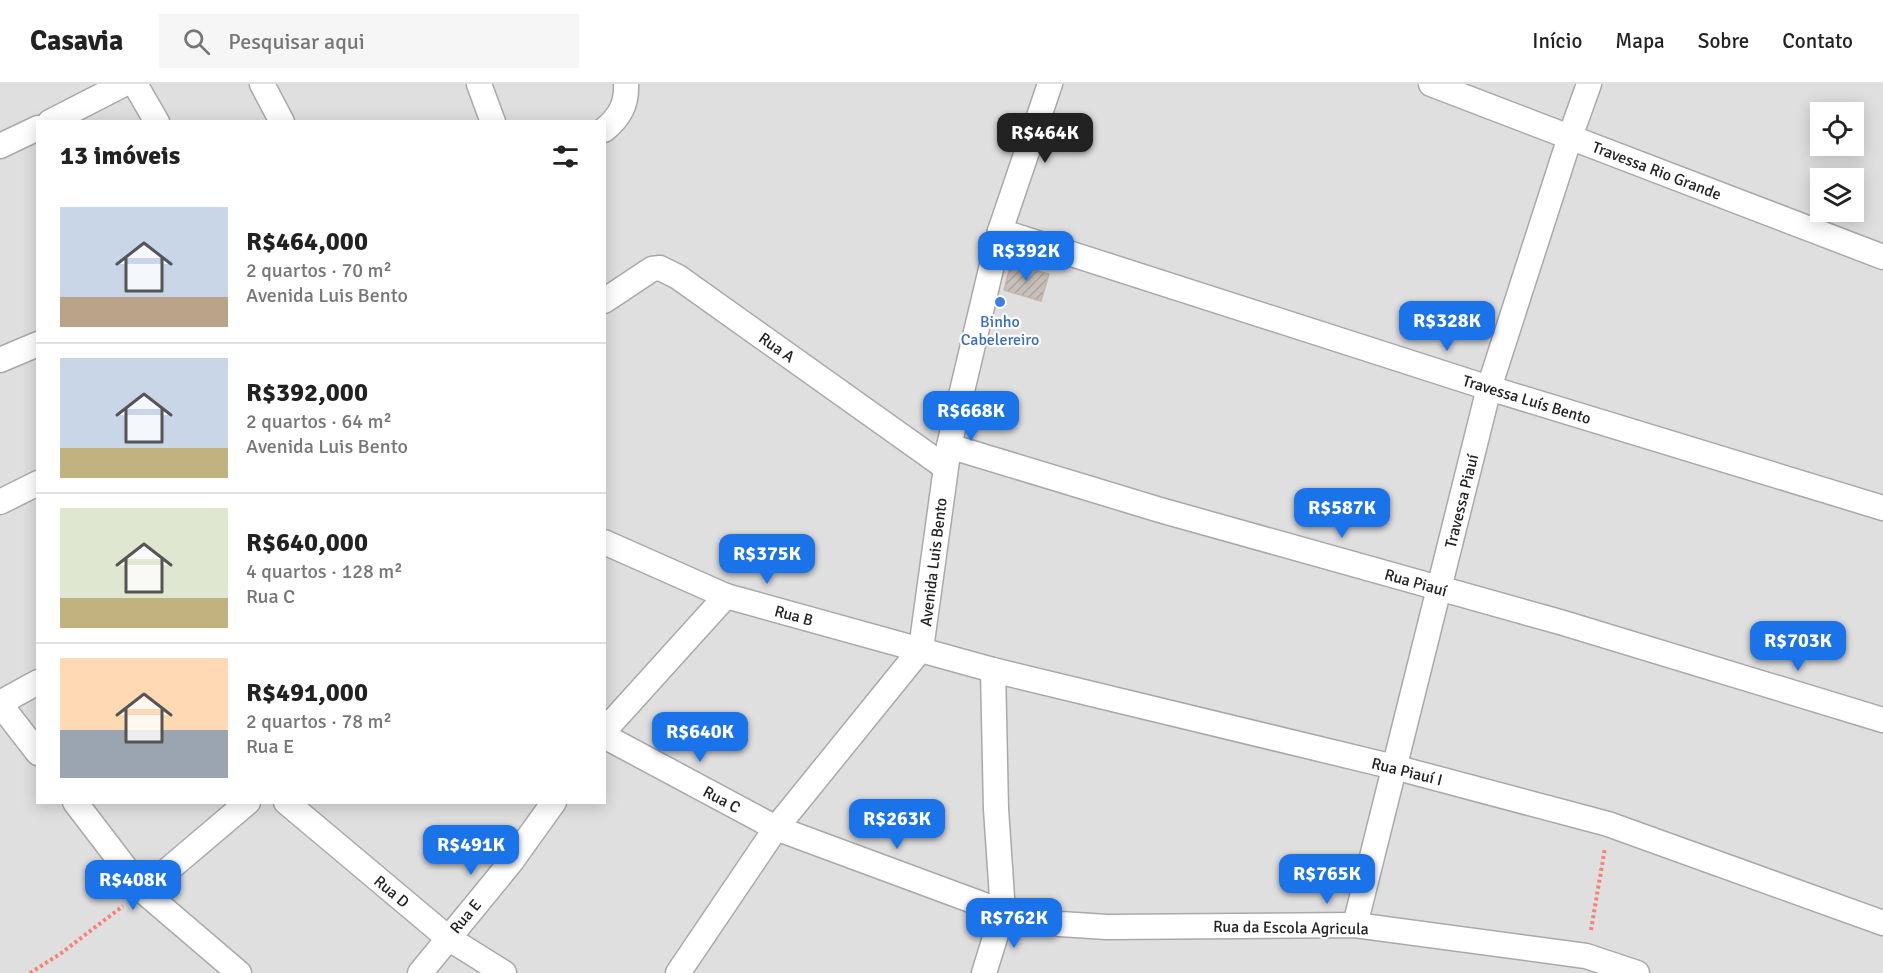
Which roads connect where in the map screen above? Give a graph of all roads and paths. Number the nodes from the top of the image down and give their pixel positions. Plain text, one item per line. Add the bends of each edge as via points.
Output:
1 (124, 84) edge
2 (135, 84) edge
3 (262, 84) edge
4 (478, 84) edge
5 (626, 84) edge
6 (1050, 84) edge
7 (1431, 84) edge
8 (1589, 84) edge
9 (54, 120) edge
10 (156, 120) edge
11 (281, 120) edge
12 (492, 120) edge
13 (606, 128) edge
14 (36, 129) edge
15 (1570, 136) junction
16 (0, 146) edge
17 (1000, 231) junction
18 (1883, 257) edge
19 (606, 300) edge
20 (36, 345) edge
21 (0, 360) edge
22 (1489, 388) junction
23 (947, 456) junction
24 (36, 484) edge
25 (0, 502) edge
26 (1883, 508) edge
27 (606, 543) edge
28 (1439, 588) junction
29 (726, 596) junction
30 (921, 649) junction
31 (993, 670) junction
32 (36, 683) edge
33 (0, 704) edge
34 (1883, 720) edge
35 (606, 729) edge
36 (606, 737) edge
37 (36, 750) edge
38 (1394, 767) junction
39 (77, 804) edge
40 (246, 804) edge
41 (288, 804) edge
42 (553, 804) edge
43 (776, 828) junction
44 (1603, 863) dead end
45 (143, 891) junction
46 (1003, 912) junction
47 (1883, 923) edge
48 (1355, 925) junction
49 (447, 938) junction
50 (1586, 956) junction
51 (686, 970) edge
52 (30, 973) edge
53 (239, 973) edge
54 (420, 973) edge
55 (504, 973) edge
56 (984, 973) edge
57 (1637, 973) edge

1 - 9 street
2 - 10 street
3 - 11 street
4 - 12 street
5 - 13 street via 623,109
6 - 17 street, Avenida Luis Bento
7 - 15 street, Travessa Rio Grande
8 - 15 street, Travessa Piauí
14 - 16 street
15 - 18 street, Travessa Rio Grande
15 - 22 street, Travessa Piauí
17 - 22 street, Travessa Luís Bento
17 - 23 street, Avenida Luis Bento
19 - 23 street, Rua A via 652,269 660,268
20 - 21 street
22 - 26 street, Travessa Luís Bento
22 - 28 street, Travessa Piauí
23 - 28 street, Rua Piauí via 1161,510
23 - 30 street, Avenida Luis Bento
24 - 25 street
27 - 29 street, Rua B
28 - 34 street, Rua Piauí
28 - 38 street, Travessa Piauí
29 - 30 street, Rua B
29 - 35 street
30 - 31 street, Rua Piauí I
30 - 43 street, Avenida Luis Bento
31 - 38 street, Rua Piauí I
31 - 46 street
32 - 33 street
33 - 37 street
36 - 43 street, Rua C
38 - 47 street, Rua Piauí I via 1608,824
38 - 48 street, Travessa Piauí
39 - 45 street
40 - 45 street
41 - 49 street, Rua D
42 - 49 street, Rua E
43 - 46 street, Rua da Escola Agricula
43 - 51 street, Avenida Luis Bento
44 - 50 path
45 - 52 path
45 - 53 street
46 - 48 street, Rua da Escola Agricula via 1060,924 1107,927
46 - 56 street
48 - 50 street, Rua da Escola Agricula
49 - 54 street, Rua E
49 - 55 street, Rua D
50 - 57 street, Rua da Escola Agricula

